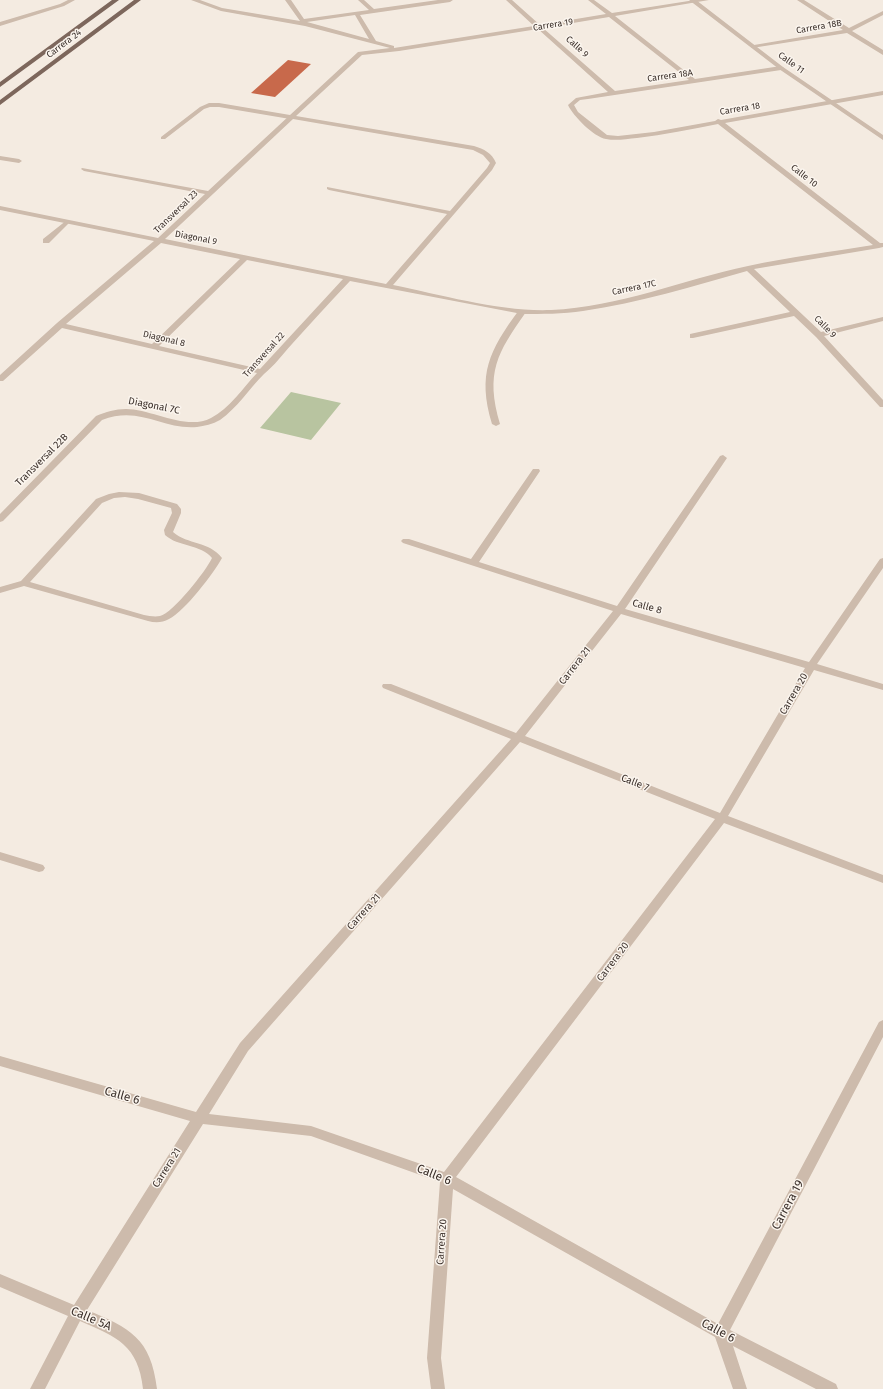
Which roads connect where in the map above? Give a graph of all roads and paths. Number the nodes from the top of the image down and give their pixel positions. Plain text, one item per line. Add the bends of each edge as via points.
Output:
1 (72, 0) edge
2 (116, 0) edge
3 (138, 0) edge
4 (194, 0) edge
5 (288, 0) edge
6 (361, 0) edge
7 (450, 0) edge
8 (509, 0) edge
9 (592, 0) edge
10 (706, 0) edge
11 (800, 0) edge
12 (693, 1) edge
13 (373, 11) junction
14 (883, 13) edge
15 (357, 14) junction
16 (612, 15) junction
17 (304, 23) junction
18 (0, 24) edge
19 (540, 27) junction
20 (848, 31) junction
21 (354, 37) junction
22 (374, 42) junction
23 (754, 47) junction
24 (399, 49) junction
25 (360, 53) junction
26 (883, 53) edge
27 (781, 68) junction
28 (695, 82) junction
29 (0, 85) edge
30 (883, 93) edge
31 (613, 94) junction
32 (0, 103) edge
33 (832, 103) junction
34 (290, 117) junction
35 (718, 121) junction
36 (600, 134) joint
37 (163, 138) dead end
38 (883, 138) edge
39 (0, 158) edge
40 (19, 161) dead end
41 (84, 169) dead end
42 (329, 188) dead end
43 (208, 193) junction
44 (0, 208) edge
45 (452, 213) junction
46 (67, 222) junction
47 (46, 240) dead end
48 (160, 240) junction
49 (881, 245) edge
50 (246, 257) junction
51 (748, 268) junction
52 (348, 278) junction
53 (388, 286) junction
54 (522, 312) junction
55 (797, 313) junction
56 (883, 319) edge
57 (60, 325) junction
58 (819, 335) junction
59 (693, 336) dead end
60 (153, 347) junction
61 (263, 372) junction
62 (0, 379) edge
63 (883, 405) edge
64 (99, 418) joint
65 (183, 423) joint
66 (496, 424) dead end
67 (723, 458) dead end
68 (536, 471) dead end
69 (0, 519) edge
70 (406, 541) dead end
71 (883, 561) edge
72 (474, 562) junction
73 (24, 583) junction
74 (0, 590) edge
75 (619, 610) junction
76 (811, 666) junction
77 (387, 686) dead end
78 (883, 687) edge
79 (519, 737) junction
80 (722, 818) junction
81 (0, 856) edge
82 (39, 868) dead end
83 (883, 878) edge
84 (883, 1025) edge
85 (0, 1061) edge
86 (198, 1118) junction
87 (447, 1179) junction
88 (0, 1280) edge
89 (77, 1313) junction
90 (721, 1333) junction
91 (37, 1389) edge
92 (150, 1389) edge
93 (438, 1389) edge
94 (740, 1389) edge
95 (831, 1389) edge

1 - 18 street
2 - 29 main road, Carrera 24
3 - 32 main road, Carrera 24
4 - 17 street via 221,9
5 - 17 street
6 - 13 street
7 - 13 street
8 - 19 street, Calle 9
9 - 16 street
10 - 12 street, Carrera 19
11 - 20 street
12 - 16 street, Carrera 19
12 - 23 street, Calle 11
13 - 15 street
14 - 20 street, Carrera 18B
15 - 17 street
15 - 22 street
16 - 19 street, Carrera 19
16 - 28 street
17 - 21 street
19 - 24 street, Carrera 19
19 - 31 street, Calle 9
20 - 23 street, Carrera 18B
20 - 26 street
21 - 22 street
21 - 25 street
22 - 24 street
23 - 27 street, Calle 11
24 - 25 street
25 - 34 street, Transversal 23
27 - 28 street, Carrera 18A
27 - 33 street, Calle 11
28 - 31 street, Carrera 18A
30 - 33 street, Carrera 18
31 - 36 street, Carrera 18A via 578,99 571,105 576,113
33 - 35 street, Carrera 18
33 - 38 street, Calle 11
34 - 37 street via 219,105 209,106 202,108
34 - 43 street, Transversal 23
34 - 45 street via 485,152 492,158 490,169
35 - 36 street, Carrera 18 via 626,138 612,138
35 - 49 street, Calle 10
39 - 40 street
41 - 43 street
42 - 45 street
43 - 48 street, Transversal 23
44 - 46 street, Diagonal 9
45 - 53 street
46 - 47 street
46 - 48 street, Diagonal 9
48 - 50 street, Diagonal 9
48 - 57 street, Transversal 23
49 - 51 street, Carrera 17C
50 - 52 street, Diagonal 9
50 - 60 street
51 - 54 street, Carrera 17C via 656,294 584,309
51 - 55 street, Calle 9
52 - 53 street, Diagonal 9
52 - 61 street, Transversal 22
53 - 54 street, Carrera 17C
54 - 66 street via 502,338 491,363 489,393
55 - 58 street, Calle 9
55 - 59 street
56 - 58 street
57 - 60 street, Diagonal 8
57 - 62 street, Transversal 23
58 - 63 street, Calle 9
60 - 61 street, Diagonal 8
61 - 65 street, Transversal 22 via 221,416 203,424
64 - 65 street, Diagonal 7C via 108,413 123,411
64 - 69 street, Transversal 22B
67 - 75 street, Carrera 21
68 - 72 street
70 - 72 street, Calle 8
71 - 76 street, Carrera 20
72 - 75 street, Calle 8
73 - 73 street via 99,502 115,494 132,494 174,506 178,512 168,528 168,533 212,552 217,558 210,571 172,614 154,620
73 - 74 street
75 - 76 street, Calle 8
75 - 79 street, Carrera 21
76 - 78 street, Calle 8
76 - 80 street, Carrera 20
77 - 79 street, Calle 7
79 - 80 street, Calle 7
79 - 86 street, Carrera 21 via 244,1047
80 - 83 street, Calle 7
80 - 87 street, Carrera 20
81 - 82 street
84 - 90 street, Carrera 19
85 - 86 street, Calle 6
86 - 87 street, Calle 6 via 311,1131
86 - 89 street, Carrera 21
87 - 90 street, Calle 6
87 - 93 street, Carrera 20 via 434,1358
88 - 89 street, Calle 5A
89 - 91 street, Carrera 21
89 - 92 street, Calle 5A via 115,1329 127,1337 141,1354 149,1373
90 - 94 street
90 - 95 street, Calle 6

